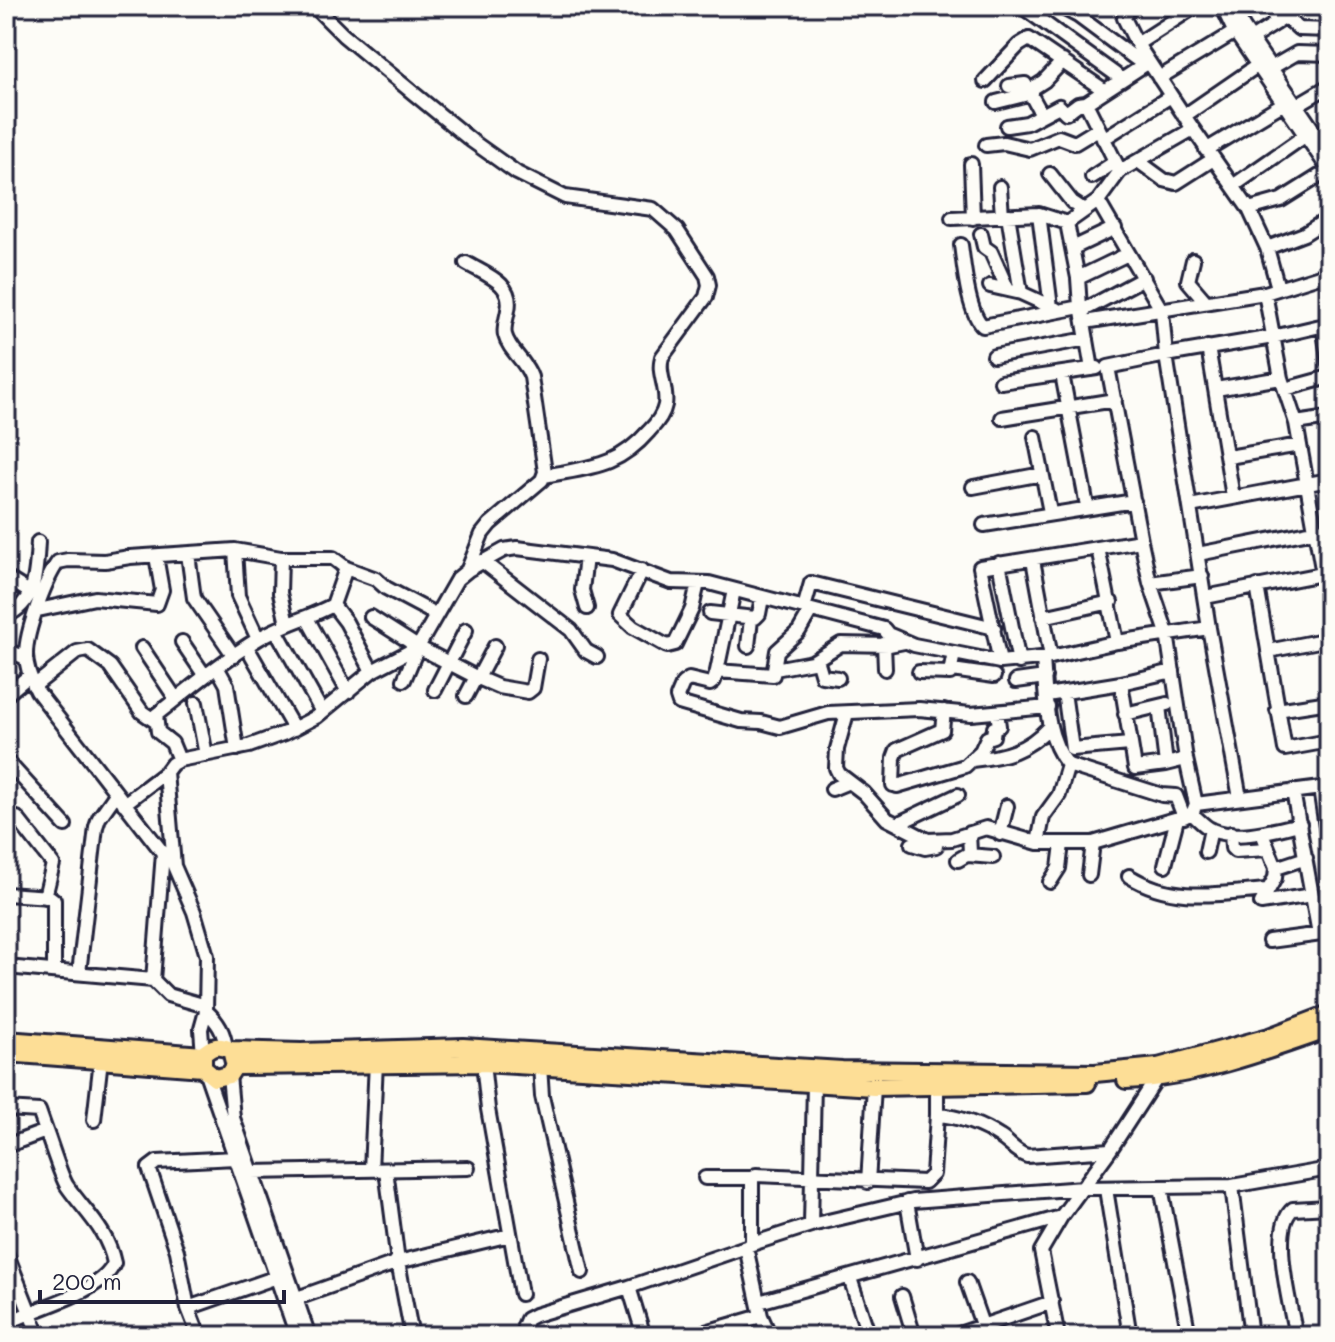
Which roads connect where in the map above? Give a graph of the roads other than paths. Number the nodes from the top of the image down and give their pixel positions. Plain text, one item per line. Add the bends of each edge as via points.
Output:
1 (314, 6) edge
2 (1021, 6) edge
3 (1059, 6) edge
4 (1091, 6) edge
5 (1130, 6) edge
6 (1194, 6) edge
7 (1222, 6) edge
8 (1233, 6) edge
9 (1269, 6) edge
10 (1078, 16) junction
11 (1287, 16) junction
12 (1329, 30) edge
13 (1235, 32) junction
14 (1251, 39) junction
15 (1137, 44) junction
16 (1329, 54) edge
17 (1063, 61) junction
18 (1146, 64) junction
19 (1264, 64) junction
20 (1159, 78) junction
21 (1122, 79) junction
22 (985, 81) dead end
23 (1009, 86) dead end
24 (1329, 86) edge
25 (1104, 90) junction
26 (1031, 92) junction
27 (1171, 96) junction
28 (996, 102) dead end
29 (1086, 103) junction
30 (1290, 105) junction
31 (1042, 115) junction
32 (1184, 116) junction
33 (1007, 126) dead end
34 (1193, 129) junction
35 (1100, 134) junction
36 (1306, 135) junction
37 (986, 145) dead end
38 (1209, 155) junction
39 (1138, 161) junction
40 (1328, 162) edge
41 (971, 164) dead end
42 (1117, 167) junction
43 (1050, 174) dead end
44 (1092, 177) dead end
45 (1233, 186) junction
46 (1000, 187) dead end
47 (1098, 201) junction
48 (1249, 209) junction
49 (1084, 210) junction
50 (1039, 214) junction
51 (1005, 215) junction
52 (952, 218) dead end
53 (973, 218) junction
54 (1329, 218) edge
55 (1067, 223) junction
56 (1115, 228) junction
57 (981, 234) dead end
58 (961, 245) dead end
59 (1073, 248) junction
60 (1267, 248) junction
61 (1128, 254) junction
62 (1193, 260) dead end
63 (466, 263) dead end
64 (1329, 273) edge
65 (1078, 278) junction
66 (1144, 278) junction
67 (990, 286) dead end
68 (1278, 288) junction
69 (1008, 290) junction
70 (1021, 293) junction
71 (1265, 293) junction
72 (1206, 302) junction
73 (1055, 309) junction
74 (1162, 311) junction
75 (1082, 313) junction
76 (1326, 324) edge
77 (1273, 337) junction
78 (1087, 339) junction
79 (1208, 347) junction
80 (1166, 355) junction
81 (994, 356) dead end
82 (1329, 364) edge
83 (1108, 367) junction
84 (1092, 369) junction
85 (1062, 374) junction
86 (1329, 377) edge
87 (1001, 382) dead end
88 (1283, 384) junction
89 (1216, 389) junction
90 (1115, 400) junction
91 (1069, 406) junction
92 (1002, 418) dead end
93 (1329, 418) edge
94 (1296, 423) junction
95 (1035, 437) dead end
96 (1300, 445) junction
97 (1228, 457) junction
98 (1042, 474) junction
99 (544, 476) junction
100 (1329, 480) edge
101 (1307, 484) junction
102 (973, 487) dead end
103 (1233, 497) junction
104 (1134, 501) junction
105 (1087, 506) junction
106 (1190, 506) junction
107 (1050, 512) junction
108 (984, 525) dead end
109 (1329, 528) edge
110 (1314, 531) junction
111 (1141, 541) junction
112 (38, 542) dead end
113 (1098, 548) junction
114 (235, 550) junction
115 (188, 554) junction
116 (1198, 554) junction
117 (156, 556) junction
118 (586, 557) junction
119 (281, 558) junction
120 (1033, 560) junction
121 (482, 561) junction
122 (999, 563) junction
123 (346, 568) junction
124 (468, 570) junction
125 (642, 570) junction
126 (1326, 573) edge
127 (1202, 576) junction
128 (10, 580) dead end
129 (698, 583) junction
130 (1150, 583) junction
131 (1257, 586) junction
132 (734, 590) junction
133 (31, 593) junction
134 (1205, 597) junction
135 (762, 598) junction
136 (1111, 602) junction
137 (333, 605) junction
138 (587, 608) dead end
139 (1329, 608) edge
140 (807, 609) junction
141 (38, 610) junction
142 (710, 613) dead end
143 (435, 614) junction
144 (727, 615) junction
145 (6, 616) edge
146 (371, 617) dead end
147 (1043, 617) junction
148 (307, 618) junction
149 (751, 619) junction
150 (994, 628) junction
151 (1209, 628) junction
152 (466, 630) dead end
153 (281, 632) junction
154 (1167, 633) junction
155 (1329, 639) edge
156 (182, 642) dead end
157 (904, 642) junction
158 (1117, 642) junction
159 (884, 644) junction
160 (495, 646) dead end
161 (748, 646) dead end
162 (418, 647) junction
163 (142, 648) dead end
164 (252, 648) junction
165 (6, 650) edge
166 (1268, 651) junction
167 (954, 653) junction
168 (234, 656) junction
169 (597, 657) dead end
170 (1047, 657) junction
171 (26, 658) junction
172 (538, 659) dead end
173 (817, 659) junction
174 (1000, 662) junction
175 (1019, 662) junction
176 (448, 664) junction
177 (775, 669) junction
178 (885, 669) dead end
179 (952, 670) junction
180 (372, 671) junction
181 (717, 671) junction
182 (1173, 671) junction
183 (220, 672) junction
184 (919, 672) dead end
185 (205, 676) junction
186 (994, 676) dead end
187 (477, 677) junction
188 (1045, 677) junction
189 (838, 678) dead end
190 (32, 680) junction
191 (404, 680) dead end
192 (1016, 681) dead end
193 (1121, 683) junction
194 (435, 690) dead end
195 (348, 692) junction
196 (1064, 692) junction
197 (6, 695) edge
198 (466, 696) dead end
199 (176, 699) junction
200 (1047, 701) junction
201 (1178, 702) junction
202 (1329, 702) edge
203 (196, 703) dead end
204 (1159, 706) junction
205 (1277, 710) junction
206 (944, 711) junction
207 (322, 712) junction
208 (997, 712) junction
209 (847, 713) junction
210 (1125, 714) junction
211 (156, 726) junction
212 (1049, 727) junction
213 (994, 728) junction
214 (294, 729) junction
215 (980, 731) dead end
216 (1329, 741) edge
217 (1130, 744) junction
218 (237, 749) junction
219 (206, 755) junction
220 (1186, 759) junction
221 (6, 760) edge
222 (179, 760) junction
223 (972, 760) junction
224 (1166, 764) junction
225 (1068, 765) junction
226 (166, 772) junction
227 (849, 782) junction
228 (1325, 788) edge
229 (832, 789) dead end
230 (1293, 791) junction
231 (958, 795) dead end
232 (1240, 798) junction
233 (120, 799) junction
234 (1007, 806) dead end
235 (1187, 814) junction
236 (17, 818) dead end
237 (899, 823) junction
238 (1300, 824) junction
239 (65, 825) dead end
240 (1211, 829) junction
241 (969, 833) junction
242 (1231, 833) junction
243 (1262, 833) junction
244 (171, 834) junction
245 (1000, 834) junction
246 (952, 839) junction
247 (1038, 843) junction
248 (1093, 843) junction
249 (912, 844) dead end
250 (1062, 844) junction
251 (1329, 847) edge
252 (159, 848) junction
253 (1268, 849) junction
254 (1206, 852) dead end
255 (993, 857) dead end
256 (1306, 858) junction
257 (1165, 865) dead end
258 (174, 866) junction
259 (1276, 868) junction
260 (1089, 875) dead end
261 (1129, 876) dead end
262 (1050, 882) dead end
263 (1266, 890) junction
264 (6, 894) edge
265 (1312, 895) junction
266 (45, 897) junction
267 (1324, 933) edge
268 (1269, 941) dead end
269 (6, 967) edge
270 (68, 972) junction
271 (153, 980) junction
272 (206, 1008) junction
273 (1329, 1014) edge
274 (1329, 1029) edge
275 (6, 1040) edge
276 (6, 1053) edge
277 (101, 1059) junction
278 (230, 1060) junction
279 (376, 1062) junction
280 (483, 1063) junction
281 (204, 1065) junction
282 (540, 1066) junction
283 (1156, 1079) junction
284 (814, 1083) junction
285 (874, 1087) junction
286 (937, 1087) junction
287 (6, 1109) edge
288 (937, 1115) junction
289 (94, 1120) dead end
290 (46, 1131) junction
291 (6, 1146) edge
292 (1110, 1150) junction
293 (235, 1158) junction
294 (468, 1168) dead end
295 (1329, 1169) edge
296 (371, 1170) junction
297 (386, 1170) junction
298 (251, 1172) junction
299 (705, 1178) dead end
300 (752, 1178) junction
301 (812, 1178) junction
302 (868, 1182) junction
303 (1232, 1186) junction
304 (1161, 1187) junction
305 (1083, 1188) junction
306 (1106, 1189) junction
307 (907, 1202) junction
308 (1329, 1207) edge
309 (1061, 1217) junction
310 (811, 1225) junction
311 (510, 1235) junction
312 (749, 1246) junction
313 (917, 1259) junction
314 (7, 1260) edge
315 (398, 1262) junction
316 (582, 1272) dead end
317 (277, 1277) junction
318 (850, 1278) junction
319 (967, 1282) dead end
320 (629, 1287) junction
321 (521, 1294) dead end
322 (902, 1296) dead end
323 (291, 1300) junction
324 (759, 1302) junction
325 (1052, 1302) junction
326 (188, 1308) junction
327 (30, 1313) junction
328 (761, 1316) junction
329 (6, 1323) edge
330 (984, 1331) edge
331 (39, 1336) edge
332 (199, 1336) edge
333 (297, 1336) edge
334 (309, 1336) edge
335 (412, 1336) edge
336 (527, 1336) edge
337 (644, 1336) edge
338 (692, 1336) edge
339 (770, 1336) edge
340 (869, 1336) edge
341 (914, 1336) edge
342 (953, 1336) edge
343 (1058, 1336) edge
344 (1130, 1336) edge
345 (1189, 1336) edge
346 (1251, 1336) edge
347 (1296, 1336) edge

1 - 99 street via 412,92 517,173 565,197 653,209 677,230 707,276 706,297 662,357 666,403 659,420 619,458
2 - 21 street
3 - 10 street
4 - 10 street
5 - 15 street via 1124,18
6 - 15 street
7 - 13 street
8 - 14 street
9 - 11 street
10 - 18 street
11 - 12 street via 1299,29
11 - 14 street
13 - 19 street
13 - 20 street
14 - 19 street
15 - 18 street
16 - 19 street via 1297,53
17 - 22 street via 1029,39
17 - 25 street
17 - 26 street
18 - 20 street
18 - 21 street
19 - 30 street
19 - 32 street
20 - 27 street
21 - 25 street
23 - 26 street via 1025,84
24 - 30 street
25 - 29 street
26 - 28 street
26 - 31 street
27 - 32 street
27 - 35 street
29 - 31 street via 1066,113 1059,106
29 - 35 street
30 - 36 street
30 - 38 street
30 - 40 street
31 - 33 street
32 - 34 street
34 - 38 street
34 - 39 street
35 - 37 street via 1075,143 1059,137 1030,149
35 - 42 street
36 - 40 street
36 - 45 street
38 - 39 street via 1176,183
38 - 45 street
39 - 42 street
40 - 48 street via 1281,200
41 - 53 street
42 - 44 street
42 - 47 street
43 - 49 street
45 - 48 street
46 - 51 street
47 - 49 street
47 - 56 street
48 - 60 street
49 - 55 street
50 - 51 street
50 - 55 street
50 - 73 street
51 - 53 street
51 - 70 street
52 - 53 street
54 - 60 street
55 - 59 street
56 - 59 street
56 - 61 street
57 - 69 street
58 - 73 street via 980,324
59 - 65 street
60 - 68 street
61 - 65 street
61 - 66 street
62 - 72 street via 1188,281
63 - 99 street via 509,295 504,333 530,371
64 - 68 street
65 - 75 street
66 - 74 street
66 - 75 street
67 - 69 street
68 - 71 street
69 - 70 street
70 - 73 street
71 - 72 street
71 - 77 street
72 - 74 street
73 - 75 street
74 - 75 street
74 - 80 street
75 - 78 street
76 - 77 street
76 - 82 street
77 - 79 street
77 - 88 street
78 - 81 street
78 - 84 street
79 - 80 street
79 - 89 street
80 - 83 street
80 - 106 street
83 - 84 street
83 - 90 street
84 - 85 street
85 - 87 street
85 - 91 street
86 - 88 street
88 - 89 street
88 - 94 street
89 - 97 street
90 - 91 street
90 - 104 street
91 - 92 street
91 - 105 street
93 - 94 street
94 - 96 street
95 - 98 street
96 - 97 street
96 - 101 street
97 - 103 street
98 - 102 street
98 - 107 street
99 - 124 street via 490,524
100 - 101 street
101 - 103 street
101 - 110 street
103 - 106 street
104 - 105 street
104 - 111 street
105 - 107 street
106 - 116 street
107 - 108 street
109 - 110 street
110 - 116 street
110 - 126 street
111 - 113 street
111 - 130 street
112 - 133 street
113 - 120 street
113 - 136 street
114 - 115 street
114 - 119 street
114 - 164 street via 238,596
115 - 117 street
115 - 168 street via 194,598
116 - 127 street
117 - 141 street via 58,562
117 - 141 street via 162,590 157,604 95,598
118 - 121 street via 517,548
118 - 125 street
118 - 138 street via 582,590
119 - 123 street via 333,558
119 - 153 street
120 - 122 street
120 - 147 street
121 - 124 street
121 - 169 street via 571,630
122 - 150 street via 980,567
122 - 175 street
123 - 137 street
123 - 143 street via 376,579
124 - 143 street
125 - 129 street via 671,582
125 - 129 street via 620,615 667,646 675,644 691,613
126 - 131 street
126 - 139 street
127 - 130 street
127 - 134 street
128 - 133 street
129 - 132 street
130 - 154 street
131 - 134 street
131 - 166 street
132 - 135 street
132 - 144 street
133 - 145 street via 25,604
134 - 151 street
135 - 140 street
135 - 149 street via 757,617
136 - 147 street
136 - 158 street
137 - 148 street
137 - 180 street
140 - 150 street via 811,583
140 - 157 street via 884,629
140 - 177 street via 799,631 777,651
141 - 171 street
142 - 144 street
143 - 162 street
144 - 149 street
144 - 181 street
146 - 162 street
147 - 170 street
148 - 153 street
148 - 195 street
149 - 161 street
150 - 174 street
151 - 154 street
151 - 232 street
152 - 176 street
153 - 164 street
153 - 207 street
154 - 158 street
154 - 182 street
155 - 166 street
156 - 185 street
157 - 159 street
157 - 167 street
158 - 170 street
159 - 173 street via 841,644
159 - 178 street
160 - 187 street
162 - 176 street
162 - 180 street
162 - 191 street
163 - 199 street
164 - 168 street
164 - 214 street
165 - 171 street
166 - 205 street
167 - 174 street
167 - 179 street
168 - 183 street
170 - 175 street
170 - 188 street
171 - 190 street
172 - 187 street via 528,692
173 - 177 street
173 - 189 street via 822,676
174 - 175 street
176 - 187 street
176 - 194 street
177 - 181 street via 771,676
179 - 184 street via 946,675
179 - 186 street
180 - 195 street
181 - 209 street via 710,684 686,680 679,703 780,727
182 - 193 street
182 - 201 street
183 - 185 street
183 - 218 street
185 - 199 street
187 - 198 street
188 - 192 street
188 - 200 street
190 - 197 street
190 - 211 street via 88,650 110,666
190 - 233 street
193 - 196 street
193 - 210 street
195 - 207 street
196 - 200 street
196 - 217 street via 1072,749
199 - 211 street via 156,715
200 - 208 street
200 - 212 street
201 - 204 street
201 - 220 street
202 - 205 street
203 - 219 street
204 - 210 street
204 - 224 street
205 - 216 street via 1285,749
206 - 208 street
206 - 209 street
206 - 223 street via 942,730 897,750 895,785 962,768
207 - 214 street
208 - 213 street via 999,726
209 - 227 street via 835,760 839,774
210 - 217 street
211 - 222 street
212 - 223 street via 1037,741 1011,754
212 - 225 street
213 - 215 street
213 - 223 street
214 - 218 street
217 - 224 street via 1135,768
218 - 219 street
219 - 222 street
220 - 224 street
220 - 235 street
221 - 239 street
222 - 226 street
225 - 235 street via 1176,796
225 - 247 street via 1059,795 1043,817
226 - 233 street
226 - 244 street
227 - 229 street
227 - 237 street via 880,813
228 - 230 street
228 - 251 street
230 - 232 street
230 - 238 street
231 - 237 street
232 - 235 street
233 - 252 street
233 - 270 street via 96,827
234 - 245 street
235 - 240 street
235 - 248 street
235 - 257 street
236 - 266 street via 53,864
237 - 246 street via 928,840
238 - 243 street
238 - 256 street
240 - 242 street
240 - 254 street
241 - 245 street via 986,828
241 - 246 street
241 - 255 street via 971,850 963,857
242 - 243 street
242 - 253 street via 1235,851
243 - 253 street
244 - 252 street
244 - 258 street
245 - 247 street
246 - 249 street via 929,848
247 - 250 street
248 - 250 street
248 - 260 street
250 - 262 street via 1059,868
252 - 258 street
252 - 271 street
253 - 259 street
256 - 259 street
256 - 265 street
258 - 272 street via 207,956
259 - 263 street
261 - 263 street via 1166,893 1190,896
263 - 265 street via 1261,903
264 - 266 street
265 - 267 street
266 - 270 street via 54,900
267 - 268 street
269 - 270 street
270 - 271 street
271 - 272 street via 168,995
272 - 278 street via 224,1035
272 - 281 street via 201,1029
273 - 278 main road via 1269,1037 1158,1067 1095,1073 842,1070 463,1047 301,1052
274 - 283 main road
275 - 281 main road
276 - 277 main road
277 - 281 main road
277 - 289 street
278 - 279 main road
278 - 281 main road via 215,1078
278 - 281 main road via 216,1046
278 - 298 street via 233,1118
279 - 280 main road
279 - 296 street
280 - 282 main road
280 - 311 street
281 - 293 street
282 - 284 main road
282 - 316 street via 542,1096
283 - 286 main road
283 - 292 street
284 - 285 main road
284 - 301 street
285 - 286 main road
285 - 302 street
286 - 288 street
287 - 290 street via 39,1111
288 - 292 street via 956,1116 1027,1156
288 - 302 street via 929,1180
290 - 291 street
290 - 327 street via 66,1184 99,1228 114,1263 85,1290
292 - 305 street
293 - 317 street
293 - 326 street via 157,1162 149,1168 177,1251
294 - 297 street
295 - 303 street
296 - 297 street
296 - 298 street
297 - 315 street
298 - 323 street
299 - 300 street
300 - 301 street
300 - 312 street
301 - 302 street
301 - 310 street
303 - 304 street
303 - 346 street
304 - 306 street
304 - 345 street
305 - 306 street
305 - 307 street
305 - 309 street
306 - 344 street
307 - 310 street
307 - 313 street
308 - 347 street via 1293,1209 1285,1218 1282,1248
309 - 313 street
309 - 325 street via 1041,1251
310 - 312 street
311 - 315 street
311 - 321 street
312 - 320 street
312 - 324 street
313 - 318 street
314 - 327 street
315 - 323 street
315 - 335 street
317 - 323 street
317 - 326 street
318 - 324 street
318 - 340 street
319 - 330 street
320 - 336 street via 535,1315 524,1326
320 - 337 street
322 - 341 street
323 - 333 street
323 - 334 street
324 - 328 street
325 - 330 street
325 - 343 street
326 - 332 street
327 - 329 street
327 - 331 street
328 - 338 street
328 - 339 street
330 - 342 street

